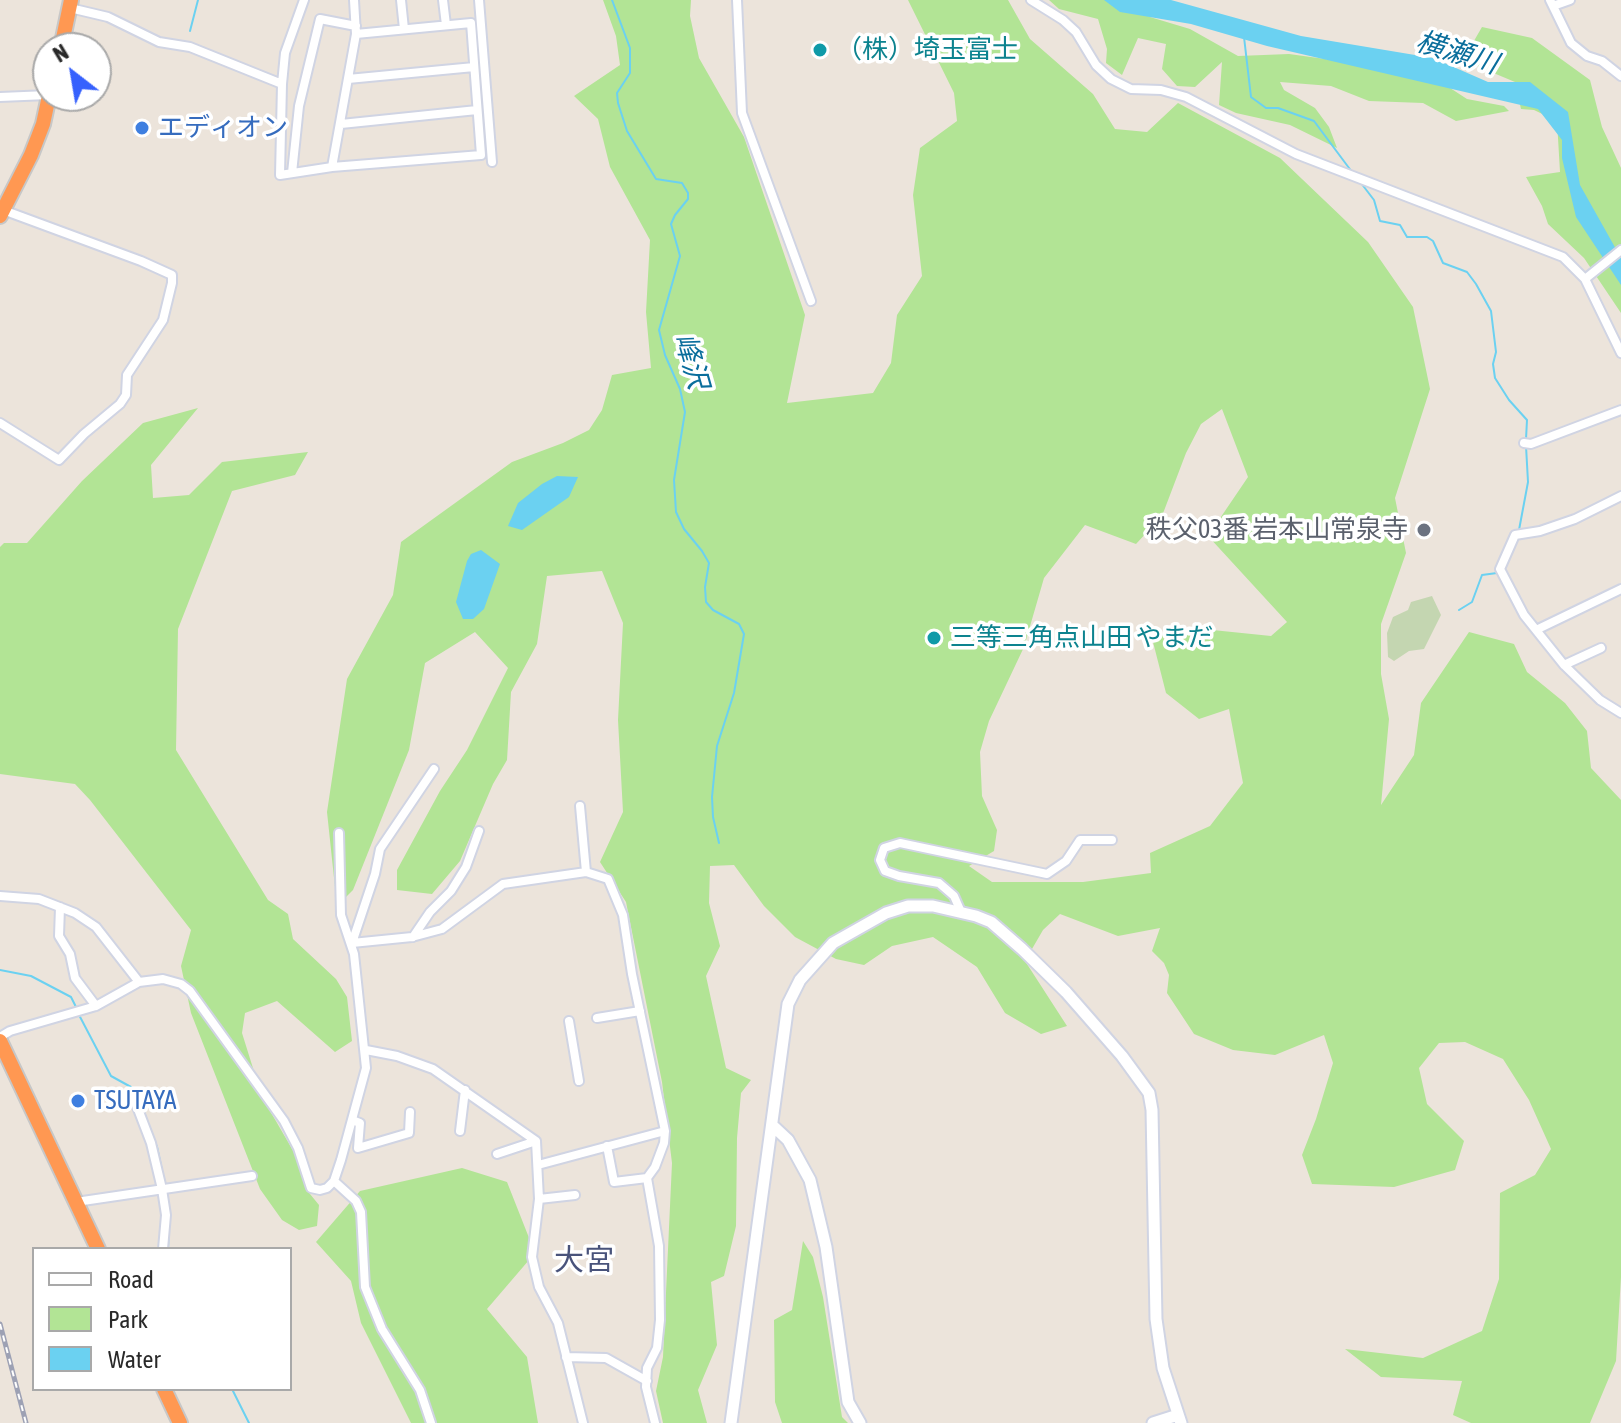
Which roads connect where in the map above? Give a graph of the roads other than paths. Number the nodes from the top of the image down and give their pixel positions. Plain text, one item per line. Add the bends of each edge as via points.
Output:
1 (304, 0) edge
2 (354, 0) edge
3 (401, 0) edge
4 (443, 0) edge
5 (479, 0) edge
6 (737, 0) edge
7 (1031, 0) edge
8 (1570, 0) edge
9 (1552, 3) edge
10 (71, 4) edge
11 (446, 25) junction
12 (404, 29) junction
13 (356, 30) junction
14 (65, 32) edge
15 (474, 67) junction
16 (1621, 76) edge
17 (348, 79) junction
18 (282, 84) junction
19 (32, 96) edge
20 (0, 97) edge
21 (477, 110) junction
22 (45, 112) edge
23 (341, 124) junction
24 (492, 162) dead end
25 (332, 167) junction
26 (292, 173) junction
27 (1, 213) edge
28 (1621, 250) edge
29 (1588, 276) junction
30 (811, 301) dead end
31 (1621, 353) edge
32 (1621, 410) edge
33 (0, 423) edge
34 (1524, 443) dead end
35 (1621, 496) edge
36 (1621, 589) edge
37 (1536, 630) junction
38 (1601, 648) dead end
39 (1564, 665) junction
40 (1619, 709) edge
41 (434, 769) dead end
42 (580, 806) dead end
43 (479, 831) dead end
44 (339, 833) dead end
45 (1112, 840) dead end
46 (586, 872) junction
47 (0, 896) edge
48 (60, 907) junction
49 (961, 912) junction
50 (412, 937) junction
51 (352, 943) junction
52 (139, 982) junction
53 (96, 1006) junction
54 (640, 1011) junction
55 (597, 1018) dead end
56 (569, 1021) dead end
57 (0, 1039) edge
58 (366, 1050) junction
59 (579, 1081) dead end
60 (465, 1090) junction
61 (133, 1096) dead end
62 (410, 1112) dead end
63 (352, 1120) junction
64 (772, 1125) junction
65 (460, 1131) dead end
66 (665, 1131) junction
67 (536, 1141) junction
68 (607, 1146) junction
69 (497, 1154) dead end
70 (538, 1165) junction
71 (252, 1176) dead end
72 (647, 1178) junction
73 (334, 1181) junction
74 (162, 1189) junction
75 (575, 1195) dead end
76 (539, 1199) junction
77 (76, 1202) junction
78 (97, 1247) edge
79 (163, 1247) edge
80 (566, 1357) junction
81 (647, 1381) junction
82 (165, 1391) edge
83 (1180, 1419) edge
84 (180, 1423) edge
85 (431, 1423) edge
86 (583, 1423) edge
87 (655, 1423) edge
88 (731, 1423) edge
89 (860, 1423) edge
90 (1153, 1423) edge

1 - 18 street via 285,53
2 - 13 street
3 - 12 street
4 - 11 street
5 - 24 street
6 - 30 street via 742,113
7 - 29 street via 1063,20 1096,65 1131,89 1186,97 1296,154 1545,248
8 - 9 street
9 - 16 street via 1571,43
10 - 14 highway
10 - 18 street via 159,42 190,47
11 - 12 street
11 - 15 street via 471,23
12 - 13 street
13 - 17 street
13 - 26 street via 320,19 299,106
15 - 17 street
15 - 21 street
17 - 23 street
18 - 26 street via 280,175
19 - 20 street
21 - 23 street
21 - 25 street via 481,155
22 - 27 highway via 31,155
23 - 25 street
25 - 26 street
27 - 33 street via 151,266 172,275 172,283 163,320 127,375 126,395 59,460
28 - 29 street
29 - 31 street
32 - 34 street
35 - 37 street via 1575,519 1515,535 1500,569
36 - 37 street
37 - 39 street
38 - 39 street
39 - 40 street via 1600,700
41 - 51 street via 380,849
42 - 46 street
43 - 50 street via 451,891
44 - 51 street via 341,915
45 - 49 street via 1080,840 1066,861 1047,874 900,843 884,848 880,860 885,871 939,883 954,896
46 - 50 street via 503,884 456,921
46 - 54 street via 608,879 623,915
47 - 48 street via 39,899
48 - 52 street via 96,927
48 - 53 street via 59,936 75,978
49 - 64 street via 908,906 886,913 833,943 815,962 788,1004
49 - 83 street via 991,922 1022,949 1066,992 1149,1093 1156,1319 1163,1368
50 - 51 street
51 - 58 street
52 - 53 street
52 - 73 street via 163,979 190,991 293,1135 311,1188 320,1190
53 - 57 street via 10,1031
54 - 55 street
54 - 66 street
56 - 59 street
57 - 77 highway
58 - 60 street via 433,1069
58 - 63 street
60 - 65 street
60 - 67 street
61 - 74 street
62 - 63 street via 409,1133 358,1148 360,1123
63 - 73 street
64 - 88 street
64 - 89 street via 788,1140 810,1180 826,1247 848,1402
66 - 68 street
66 - 72 street
67 - 69 street
67 - 70 street
68 - 70 street
68 - 72 street via 614,1182
70 - 76 street
71 - 74 street
72 - 81 street via 659,1246 660,1320
73 - 85 street via 361,1212 365,1287 382,1329 420,1390
74 - 77 street
74 - 79 street
75 - 76 street
76 - 80 street via 532,1257
77 - 78 highway
80 - 81 street via 606,1358
80 - 86 street
81 - 87 street
82 - 84 highway
83 - 90 street

